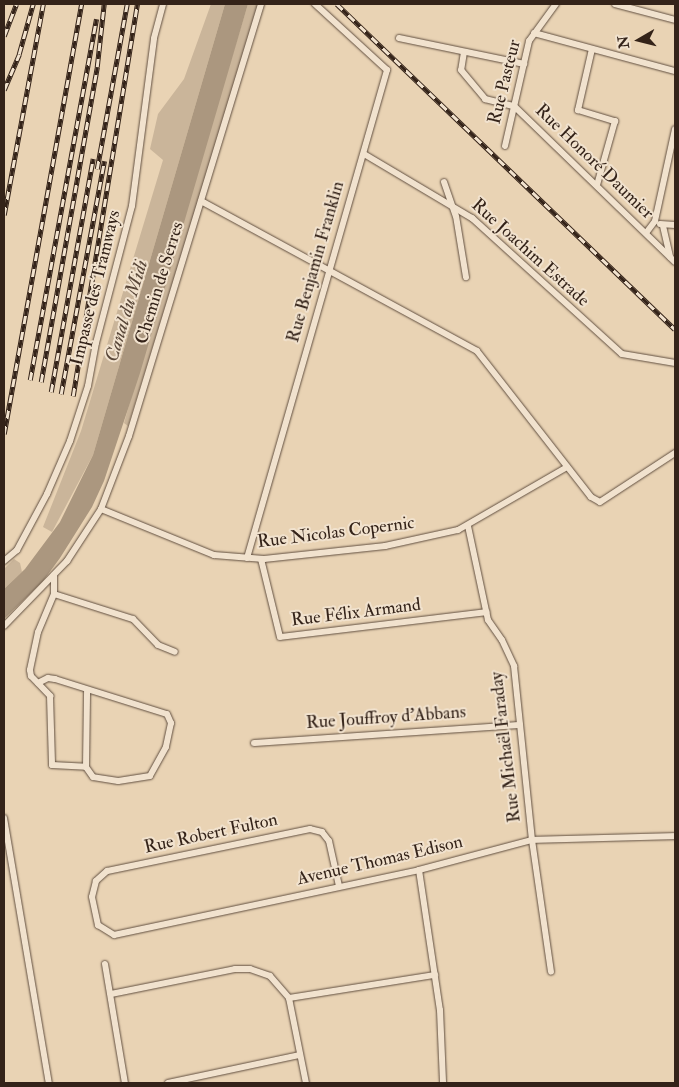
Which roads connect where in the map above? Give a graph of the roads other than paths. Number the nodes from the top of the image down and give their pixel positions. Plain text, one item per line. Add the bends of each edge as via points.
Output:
1 (163, 4) edge
2 (261, 4) edge
3 (315, 4) edge
4 (556, 4) edge
5 (615, 4) edge
6 (675, 20) edge
7 (534, 33) junction
8 (400, 38) dead end
9 (592, 49) junction
10 (464, 52) junction
11 (524, 64) junction
12 (675, 72) edge
13 (514, 106) junction
14 (675, 129) edge
15 (505, 146) dead end
16 (364, 154) junction
17 (666, 165) junction
18 (675, 165) edge
19 (444, 182) dead end
20 (597, 185) junction
21 (201, 201) junction
22 (454, 205) junction
23 (655, 221) junction
24 (675, 225) edge
25 (663, 226) junction
26 (646, 233) junction
27 (673, 259) edge
28 (329, 270) junction
29 (466, 277) dead end
30 (675, 363) edge
31 (675, 453) edge
32 (567, 467) junction
33 (101, 508) junction
34 (468, 526) junction
35 (247, 558) junction
36 (261, 559) junction
37 (4, 562) edge
38 (54, 575) junction
39 (54, 594) junction
40 (486, 612) junction
41 (4, 626) edge
42 (175, 652) dead end
43 (38, 683) junction
44 (86, 691) junction
45 (519, 725) junction
46 (254, 743) dead end
47 (86, 767) junction
48 (4, 818) edge
49 (675, 836) edge
50 (532, 840) junction
51 (419, 870) junction
52 (339, 886) junction
53 (98, 925) joint
54 (105, 964) dead end
55 (551, 972) dead end
56 (435, 975) junction
57 (111, 994) junction
58 (289, 998) junction
59 (300, 1055) junction
60 (49, 1083) edge
61 (125, 1083) edge
62 (168, 1083) edge
63 (306, 1083) edge
64 (443, 1083) edge

1 - 37 street, Impasse des Tramways via 154,38 132,206 88,386 70,441 43,503 17,550
2 - 21 street, Chemin de Serres
3 - 16 street, Rue Benjamin Franklin via 387,70
4 - 7 street, Rue Pasteur
5 - 6 street
7 - 9 street
7 - 11 street, Rue Pasteur
8 - 10 street
9 - 12 street
9 - 20 street via 578,110 615,121
10 - 11 street
10 - 13 street via 461,70 484,99
11 - 13 street, Rue Pasteur
13 - 15 street, Rue Pasteur
13 - 20 street, Rue Honoré Daumier
14 - 17 street
16 - 22 street, Rue Joachim Estrade
16 - 28 street, Rue Benjamin Franklin
17 - 18 street
17 - 23 street
19 - 22 street
20 - 26 street, Rue Honoré Daumier
21 - 28 street
21 - 33 street, Chemin de Serres via 129,436
22 - 29 street
22 - 30 street, Rue Joachim Estrade via 612,347 631,358
23 - 25 street
23 - 26 street
24 - 25 street
25 - 27 street
26 - 27 street, Rue Honoré Daumier
28 - 32 street via 477,351
28 - 35 street, Rue Benjamin Franklin
31 - 32 street via 600,502 591,497
32 - 34 street, Rue Nicolas Copernic
33 - 35 street, Rue Nicolas Copernic via 214,555
33 - 38 street, Chemin de Serres via 67,561
34 - 36 street, Rue Nicolas Copernic via 384,546
34 - 40 street, Rue Michaël Faraday
35 - 36 street, Rue Nicolas Copernic
36 - 40 street, Rue Félix Armand via 280,637
38 - 39 street
38 - 41 street, Chemin de Serres
39 - 42 street via 133,619 158,646
39 - 43 street via 38,632 30,670
40 - 45 street, Rue Michaël Faraday via 514,666
43 - 44 street via 48,678
43 - 47 street via 50,696 52,765
44 - 47 street
44 - 47 street via 160,711 167,714 171,722 166,747 150,776 118,781 93,777
45 - 46 street, Rue Jouffroy d'Abbans
45 - 50 street, Rue Michaël Faraday
48 - 60 street
49 - 50 street, Avenue Thomas Edison
50 - 51 street, Avenue Thomas Edison
50 - 55 street, Rue Michaël Faraday
51 - 52 street, Avenue Thomas Edison
51 - 56 street
52 - 53 street, Avenue Thomas Edison via 130,933 114,935
52 - 53 street, Rue Robert Fulton via 329,841 322,832 310,829 107,871 96,881 92,897
54 - 57 street
56 - 58 street
56 - 64 street
57 - 58 street via 235,968 270,976
57 - 61 street
58 - 59 street
59 - 62 street
59 - 63 street

